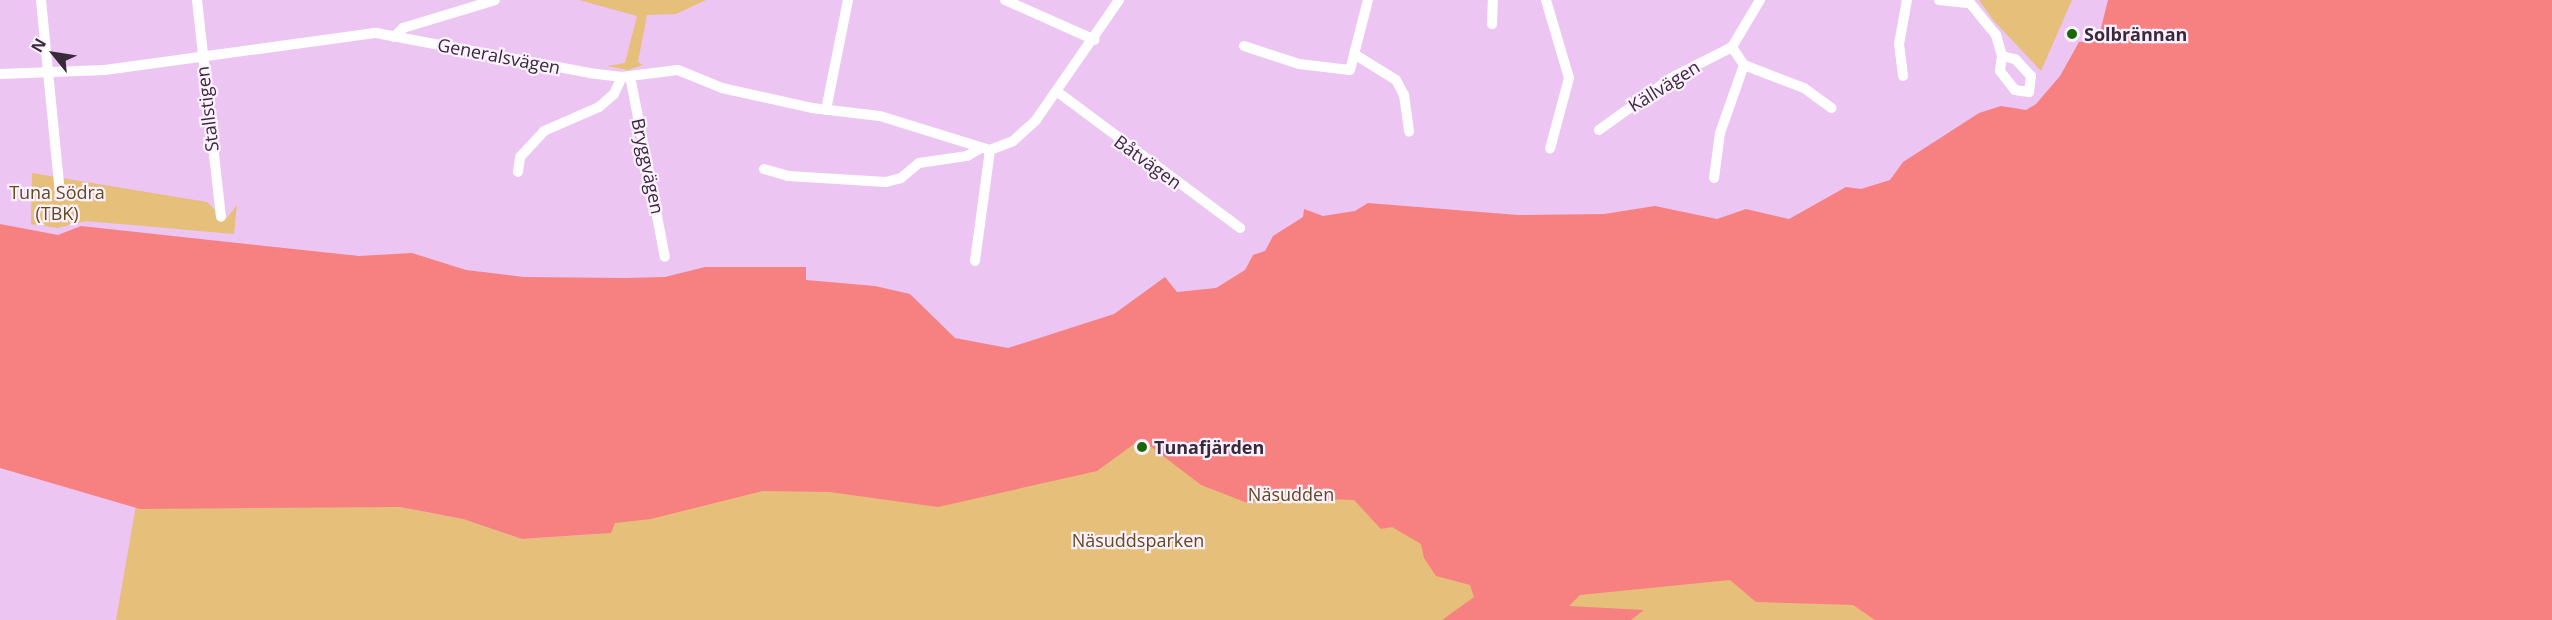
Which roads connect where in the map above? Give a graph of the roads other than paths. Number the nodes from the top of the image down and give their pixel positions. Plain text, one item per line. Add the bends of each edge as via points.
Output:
1 (42, 0) edge
2 (197, 0) edge
3 (495, 0) edge
4 (848, 0) edge
5 (1005, 0) edge
6 (1119, 0) edge
7 (1368, 0) edge
8 (1493, 0) edge
9 (1546, 0) edge
10 (1760, 0) edge
11 (1907, 0) edge
12 (1939, 0) edge
13 (1970, 2) edge
14 (1492, 24) dead end
15 (394, 37) junction
16 (1095, 40) junction
17 (1244, 46) dead end
18 (1732, 46) junction
19 (1354, 54) junction
20 (2002, 56) dead end
21 (201, 57) junction
22 (1744, 65) junction
23 (45, 70) junction
24 (0, 74) edge
25 (626, 76) junction
26 (1903, 76) dead end
27 (1059, 93) junction
28 (1832, 108) dead end
29 (826, 110) junction
30 (1599, 130) dead end
31 (1409, 132) dead end
32 (985, 149) junction
33 (1550, 149) dead end
34 (764, 170) dead end
35 (518, 172) dead end
36 (1714, 178) dead end
37 (60, 194) dead end
38 (221, 218) dead end
39 (1240, 228) dead end
40 (665, 257) dead end
41 (975, 261) dead end

1 - 23 street
2 - 21 street, Stallstigen
3 - 15 street via 403,28
4 - 29 street
5 - 16 street
6 - 16 street
7 - 19 street
8 - 14 street
9 - 33 street via 1569,78
10 - 18 street
11 - 26 street via 1899,44
12 - 13 street
13 - 20 street via 1996,35
15 - 21 street, Generalsvägen via 365,33
15 - 25 street, Generalsvägen
16 - 27 street
17 - 19 street via 1299,64 1350,70
18 - 22 street
18 - 30 street, Källvägen via 1671,78
19 - 31 street via 1396,80 1404,95
21 - 23 street, Generalsvägen via 105,70
21 - 38 street, Stallstigen
22 - 28 street via 1804,88
22 - 36 street via 1720,133
23 - 24 street, Generalsvägen
23 - 37 street
25 - 29 street, Generalsvägen via 678,70 722,88
25 - 35 street via 599,107 544,131 520,158
25 - 40 street, Bryggvägen
27 - 32 street via 1027,130
27 - 39 street, Båtvägen
29 - 32 street, Generalsvägen via 880,116
32 - 34 street via 967,156 919,163 901,178 886,182 801,177
32 - 41 street

